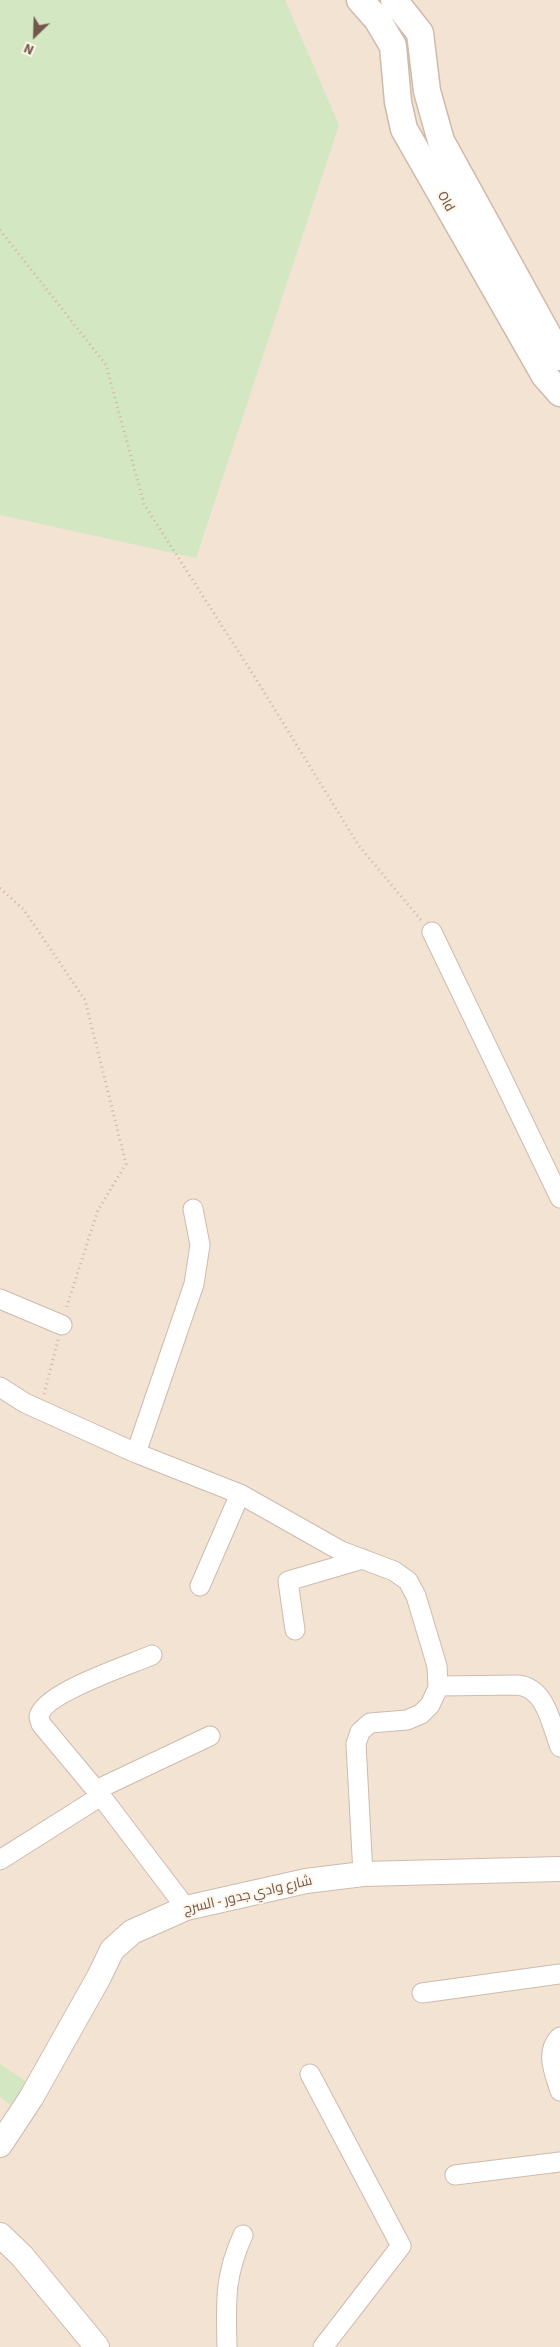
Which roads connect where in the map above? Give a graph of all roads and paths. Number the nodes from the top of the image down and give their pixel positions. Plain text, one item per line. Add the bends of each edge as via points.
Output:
1 (360, 0) edge
2 (394, 0) edge
3 (0, 230) edge
4 (556, 374) edge
5 (0, 888) edge
6 (432, 932) joint
7 (560, 1198) edge
8 (194, 1209) dead end
9 (0, 1299) edge
10 (62, 1325) junction
11 (0, 1387) edge
12 (40, 1409) junction
13 (136, 1453) junction
14 (240, 1494) junction
15 (363, 1559) junction
16 (200, 1586) dead end
17 (295, 1630) dead end
18 (152, 1656) dead end
19 (439, 1686) junction
20 (210, 1736) dead end
21 (560, 1747) edge
22 (99, 1793) junction
23 (0, 1860) edge
24 (560, 1869) edge
25 (363, 1874) junction
26 (186, 1908) junction
27 (560, 1974) edge
28 (422, 1993) dead end
29 (560, 2037) edge
30 (310, 2074) dead end
31 (560, 2091) edge
32 (0, 2144) edge
33 (560, 2162) edge
34 (455, 2175) dead end
35 (0, 2235) edge
36 (243, 2235) dead end
37 (97, 2347) edge
38 (227, 2347) edge
39 (323, 2347) edge

1 - 4 main road, Old via 377,19 393,46 404,128
2 - 4 main road, Old via 420,33 427,91 441,141
3 - 6 path via 106,364 144,504 359,846
5 - 10 path via 24,910 85,1000 126,1164 98,1210
6 - 7 street
8 - 13 street via 200,1245 194,1284
9 - 10 street
10 - 12 path
11 - 12 street
12 - 13 street
13 - 14 street
14 - 15 street via 341,1551
14 - 16 street
15 - 17 street via 288,1581
15 - 19 street via 402,1575 413,1589 438,1666
18 - 22 street via 62,1693 39,1714 41,1724
19 - 21 street via 528,1687 541,1698
19 - 25 street via 430,1705 421,1714 407,1720 370,1724 358,1734
20 - 22 street
22 - 23 street
22 - 26 street
24 - 25 street, شارع وادي جدور - السرج
25 - 26 street, شارع وادي جدور - السرج via 306,1881
26 - 32 street, شارع وادي جدور - السرج via 132,1932 118,1942 31,2098
27 - 28 street
29 - 31 street via 551,2053
30 - 39 street via 402,2246
33 - 34 street
35 - 37 street via 22,2256
36 - 38 street via 227,2281

